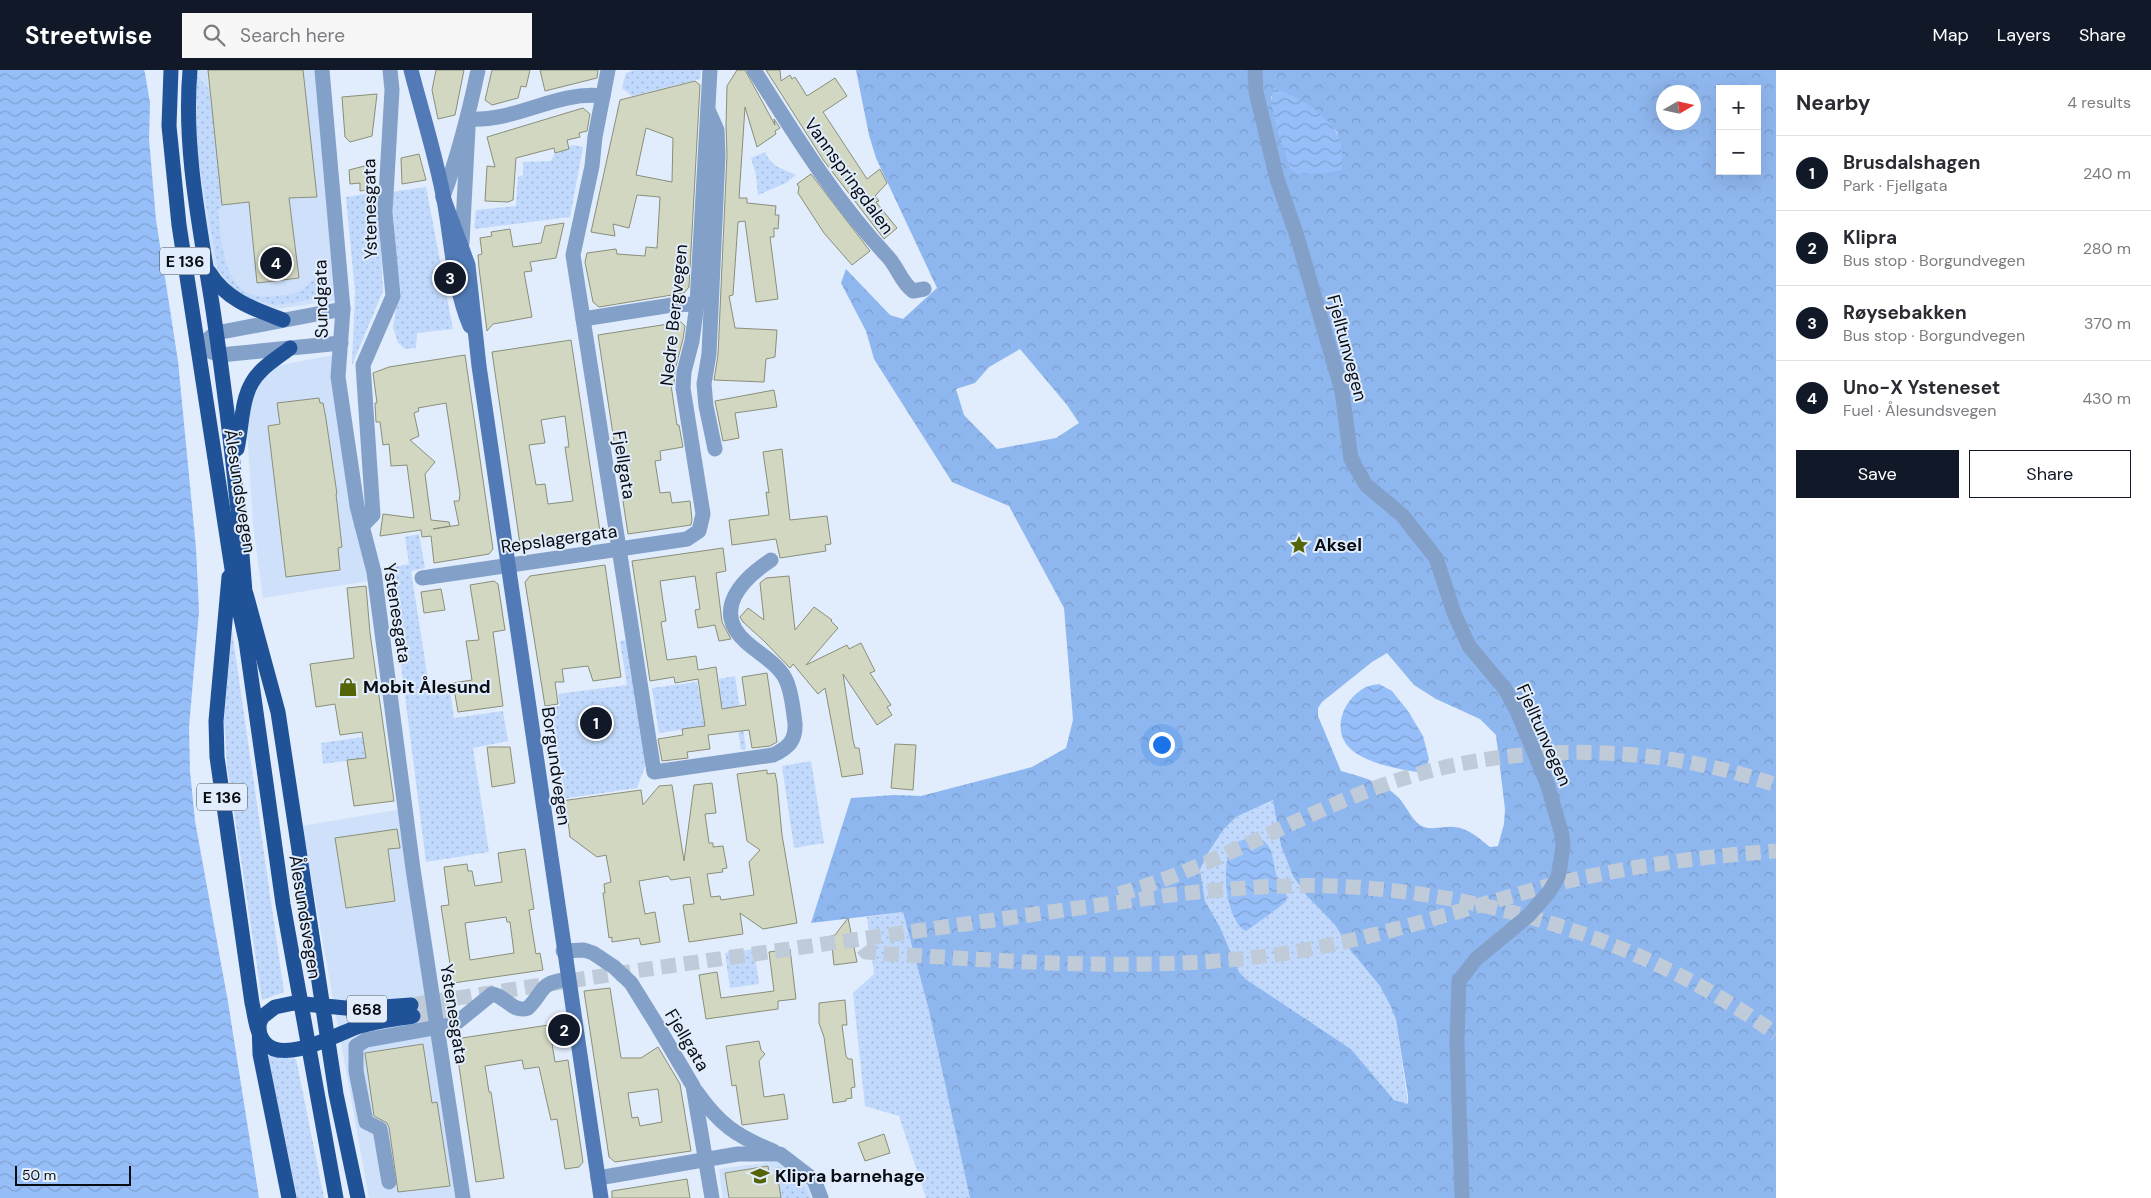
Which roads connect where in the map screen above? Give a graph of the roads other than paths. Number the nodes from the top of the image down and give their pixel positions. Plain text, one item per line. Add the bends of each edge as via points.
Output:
1 (171, 70) edge
2 (190, 70) edge
3 (322, 70) edge
4 (390, 70) edge
5 (411, 70) edge
6 (478, 70) edge
7 (608, 70) edge
8 (618, 70) edge
9 (710, 70) edge
10 (754, 70) edge
11 (1255, 70) edge
12 (603, 96) junction
13 (708, 109) junction
14 (468, 119) junction
15 (592, 166) junction
16 (444, 197) junction
17 (462, 243) junction
18 (207, 269) junction
19 (924, 290) dead end
20 (697, 304) junction
21 (343, 309) junction
22 (583, 319) junction
23 (283, 320) junction
24 (216, 333) junction
25 (475, 339) junction
26 (341, 342) junction
27 (198, 347) junction
28 (290, 348) junction
29 (220, 355) junction
30 (715, 449) dead end
31 (234, 460) junction
32 (362, 526) junction
33 (699, 531) joint
34 (619, 549) junction
35 (232, 560) junction
36 (771, 560) dead end
37 (509, 565) junction
38 (422, 578) dead end
39 (246, 594) junction
40 (246, 641) junction
41 (564, 952) junction
42 (568, 979) junction
43 (322, 1006) junction
44 (437, 1028) junction
45 (259, 1032) junction
46 (328, 1039) junction
47 (693, 1086) junction
48 (780, 1154) junction
49 (707, 1161) junction
50 (598, 1178) junction
51 (389, 1182) dead end
52 (289, 1198) edge
53 (336, 1198) edge
54 (358, 1198) edge
55 (463, 1198) edge
56 (601, 1198) edge
57 (712, 1198) edge
58 (821, 1198) edge
59 (1462, 1198) edge

1 - 27 highway, Ålesundsvegen / E 136 via 169,126 173,174
2 - 18 highway, Ålesundsvegen / E 136 via 190,137
3 - 21 street, Sundgata
4 - 32 street, Ystenesgata via 392,90 385,212 392,296 363,365 373,515
5 - 16 main road, Borgundvegen
6 - 14 street, Borgundvegen
7 - 12 street, Fjellgata
8 - 15 street, Fjellgata via 604,141
9 - 13 street, Nedre Bergvegen
10 - 19 street, Vannspringdalen via 850,214 894,264 907,286 913,291
11 - 59 street, Fjelltunvegen via 1256,92 1277,179 1342,391 1350,459 1358,476 1402,515 1436,558 1469,646 1505,689 1517,711 1545,776 1562,835 1564,846 1560,867 1549,892 1528,916 1476,959 1459,981 1457,1041
12 - 14 street via 580,96 488,119
12 - 15 street, Fjellgata
13 - 20 street, Nedre Bergvegen
13 - 30 street via 717,130 718,155 709,354 704,384
14 - 16 street, Borgundvegen
14 - 17 street, Borgundvegen
15 - 22 street, Fjellgata via 573,255
16 - 17 main road, Borgundvegen
16 - 25 main road, Borgundvegen via 453,268 461,304
17 - 25 main road, Borgundvegen via 471,280
18 - 23 highway, E 136 via 235,300
18 - 24 highway, Ålesundsvegen / E 136
20 - 22 street
20 - 33 street, Nedre Bergvegen via 683,388 703,514
21 - 23 street
21 - 26 street, Sundgata
22 - 34 street, Fjellgata
23 - 24 street
24 - 27 street
24 - 29 highway, Ålesundsvegen / E 136
25 - 37 main road, Borgundvegen
26 - 28 street
26 - 32 street, Sundgata via 338,377
27 - 29 street
27 - 35 highway, Ålesundsvegen / E 136
28 - 29 street
28 - 31 highway, E 136 via 261,370 245,396
29 - 31 highway, Ålesundsvegen / E 136
31 - 39 highway, Ålesundsvegen / E 136
32 - 44 street, Ystenesgata via 374,572
33 - 34 street, Repslagergata via 687,539
34 - 36 street, Fjellgata via 654,772 773,755 792,742 794,711 785,678 741,637 731,611 732,599 739,588 758,568
34 - 37 street, Repslagergata
35 - 40 highway, Ålesundsvegen / E 136
35 - 45 highway, E 136 via 218,682 217,757 252,1003
37 - 38 street, Repslagergata
37 - 41 main road, Borgundvegen
39 - 40 highway, Ålesundsvegen / E 136
39 - 43 highway, E 136 via 278,712
40 - 53 highway, Ålesundsvegen / E 136 via 283,904
41 - 42 main road, Borgundvegen
41 - 47 street, Fjellgata via 584,950 593,953 625,977
42 - 44 street via 543,987 528,1008 516,1008 492,994 455,1024
42 - 50 main road, Borgundvegen
43 - 45 highway via 294,1003 275,1007 262,1017
43 - 46 highway, E 136
43 - 46 highway, 658 via 412,1010
44 - 51 street via 366,1040 356,1046 356,1071 366,1122 380,1129
44 - 55 street, Ystenesgata
45 - 46 highway via 265,1043 282,1051 296,1050
45 - 52 highway, E 136 via 260,1054
46 - 54 highway, E 136
47 - 48 street via 710,1111 742,1139
47 - 49 street, Fjellgata
48 - 49 street via 738,1154
48 - 58 street via 814,1180
49 - 50 street
49 - 57 street, Fjellgata
50 - 56 main road, Borgundvegen

